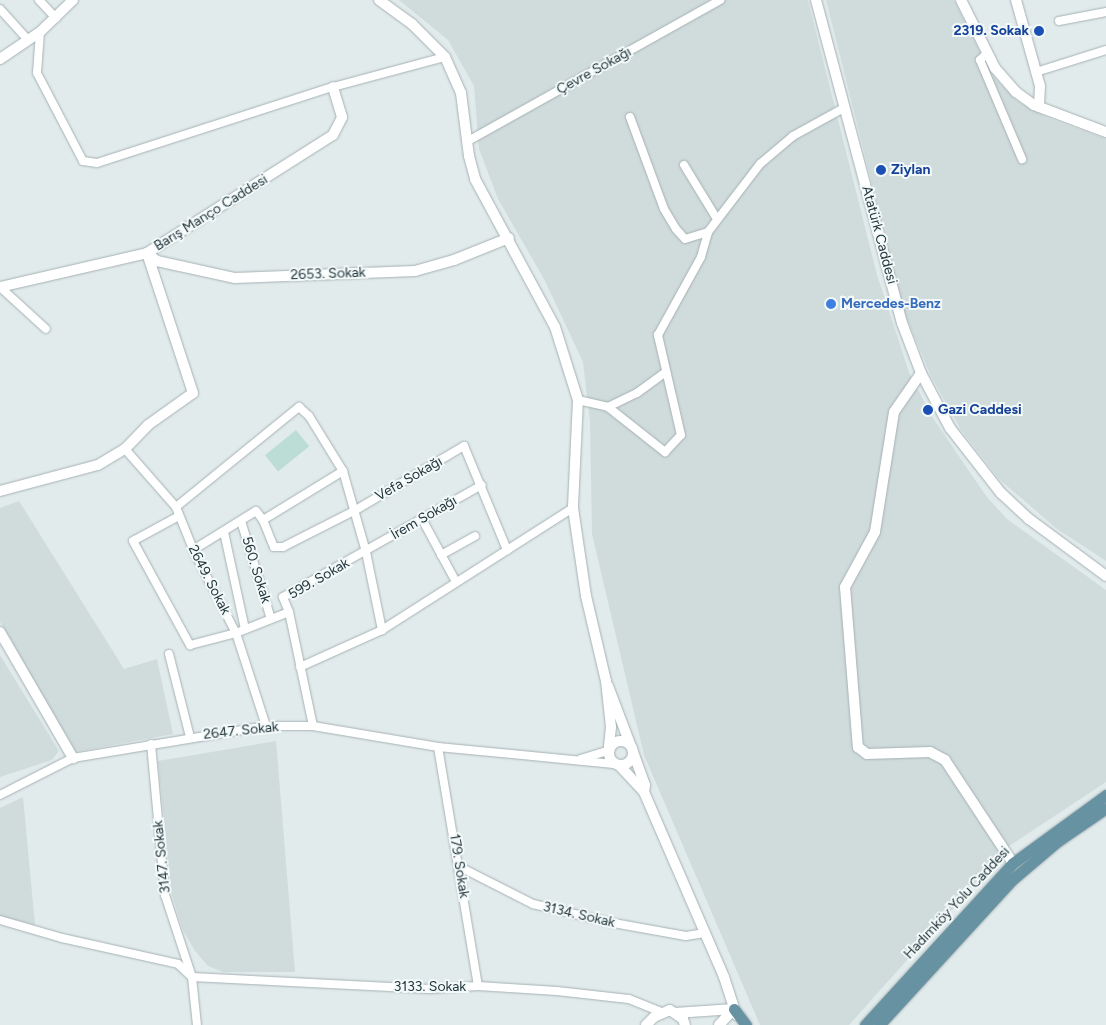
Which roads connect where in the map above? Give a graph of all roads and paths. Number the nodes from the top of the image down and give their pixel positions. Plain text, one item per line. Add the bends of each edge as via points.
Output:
1 (39, 0) edge
2 (72, 0) edge
3 (379, 0) edge
4 (720, 0) edge
5 (816, 0) edge
6 (961, 0) edge
7 (1016, 0) edge
8 (0, 9) edge
9 (1106, 12) edge
10 (56, 18) junction
11 (1059, 21) dead end
12 (40, 32) junction
13 (28, 40) junction
14 (1106, 50) edge
15 (987, 53) junction
16 (445, 57) junction
17 (0, 59) edge
18 (1036, 72) junction
19 (333, 87) junction
20 (1039, 107) junction
21 (844, 108) junction
22 (630, 117) dead end
23 (1106, 132) edge
24 (468, 141) junction
25 (1022, 158) dead end
26 (684, 165) dead end
27 (717, 219) junction
28 (708, 232) junction
29 (509, 238) junction
30 (147, 253) junction
31 (0, 287) edge
32 (46, 329) dead end
33 (666, 372) junction
34 (921, 373) junction
35 (578, 400) junction
36 (608, 407) junction
37 (125, 449) junction
38 (343, 471) junction
39 (482, 484) junction
40 (0, 491) edge
41 (176, 507) junction
42 (573, 508) junction
43 (354, 511) junction
44 (180, 516) junction
45 (422, 519) junction
46 (263, 520) junction
47 (241, 521) junction
48 (224, 532) junction
49 (475, 536) dead end
50 (193, 550) junction
51 (507, 550) junction
52 (366, 552) junction
53 (441, 555) junction
54 (1106, 576) edge
55 (456, 582) junction
56 (288, 612) junction
57 (271, 619) junction
58 (245, 629) junction
59 (382, 630) junction
60 (0, 632) edge
61 (236, 633) junction
62 (168, 654) dead end
63 (300, 667) junction
64 (606, 681) junction
65 (266, 726) junction
66 (313, 726) junction
67 (190, 737) junction
68 (151, 744) junction
69 (438, 747) junction
70 (632, 748) junction
71 (609, 749) junction
72 (73, 758) junction
73 (581, 759) junction
74 (618, 765) junction
75 (644, 792) junction
76 (0, 795) edge
77 (1106, 795) edge
78 (1105, 810) edge
79 (1013, 863) junction
80 (460, 868) junction
81 (0, 920) edge
82 (705, 933) junction
83 (192, 977) junction
84 (478, 986) junction
85 (734, 1009) junction
86 (670, 1013) junction
87 (197, 1025) edge
88 (646, 1025) edge
89 (685, 1025) edge
90 (719, 1025) edge
91 (736, 1025) edge
92 (740, 1025) edge
93 (746, 1025) edge
94 (865, 1025) edge
95 (879, 1025) edge

1 - 10 street
2 - 10 street
3 - 16 street via 412,24
4 - 24 street, Çevre Sokağı
5 - 21 street, Atatürk Caddesi
6 - 15 street
7 - 18 street
8 - 13 street
9 - 11 street
10 - 12 street
12 - 13 street
12 - 19 street via 37,73 83,161 118,157
13 - 17 street
14 - 18 street
15 - 20 street via 1011,87
15 - 25 street via 980,60
16 - 19 street
16 - 24 street via 461,93
18 - 20 street via 1041,97
19 - 30 street, Barış Manço Caddesi via 342,117 333,135
20 - 23 street
21 - 27 street via 793,136 760,164
21 - 34 street, Atatürk Caddesi via 902,322
22 - 28 street via 664,209 676,229 684,239
24 - 29 street via 475,179
26 - 27 street
27 - 28 street
28 - 33 street via 701,257 658,335
29 - 30 street, 2653. Sokak via 454,260 415,271 235,278 157,261
29 - 35 street via 555,327
30 - 31 street, Barış Manço Caddesi
30 - 37 street via 193,393 148,425
31 - 32 street
33 - 36 street via 637,393
33 - 36 street via 681,435 665,452
34 - 54 street, Atatürk Caddesi via 950,428 1001,493 1029,519
34 - 79 street via 894,412 875,532 845,588 858,747 867,754 930,752 945,760
35 - 36 street
35 - 42 street
37 - 40 street via 98,465
37 - 41 street, 2649. Sokak
38 - 41 street via 309,416 299,407
38 - 43 street
38 - 46 street
39 - 43 street, Vefa Sokağı via 464,446
39 - 45 street, İrem Sokağı
39 - 51 street
41 - 44 street, 2649. Sokak
42 - 51 street
42 - 64 street via 586,596
43 - 46 street, Vefa Sokağı via 283,547 274,547
43 - 52 street
44 - 50 street, 2649. Sokak
44 - 61 street via 132,541 190,645
45 - 52 street, İrem Sokağı
45 - 53 street
46 - 47 street via 256,511
47 - 48 street
47 - 57 street, 560. Sokak
48 - 50 street
48 - 58 street
49 - 53 street
50 - 61 street, 2649. Sokak
51 - 55 street
52 - 56 street, 599. Sokak via 284,597
52 - 59 street
53 - 55 street
55 - 59 street
56 - 57 street
56 - 63 street
57 - 58 street
58 - 61 street
59 - 63 street
60 - 72 street
61 - 65 street, 2649. Sokak
62 - 67 street
63 - 66 street
64 - 70 street via 617,702
64 - 71 street via 612,727
65 - 66 street, 2647. Sokak
65 - 67 street, 2647. Sokak
66 - 69 street, 2647. Sokak
67 - 68 street, 2647. Sokak
68 - 72 street, 2647. Sokak
68 - 83 street, 3147. Sokak via 165,896
69 - 73 street, 2647. Sokak
69 - 80 street, 179. Sokak
70 - 71 street via 618,740
70 - 74 street via 631,761
70 - 75 street via 645,786
71 - 73 street
71 - 74 street via 610,759
72 - 76 street, 2647. Sokak
73 - 74 street via 594,764
74 - 75 street
75 - 82 street
77 - 79 main road, Hadımköy Yolu Caddesi
78 - 95 main road, Hadımköy Yolu Caddesi via 1044,851 1013,879
79 - 94 main road, Hadımköy Yolu Caddesi
80 - 82 street, 3134. Sokak via 533,904 676,934
80 - 84 street, 179. Sokak
81 - 83 street via 62,938 178,964
82 - 85 street
83 - 84 street, 3133. Sokak via 430,989
83 - 87 street, 3147. Sokak
84 - 86 street, 3133. Sokak via 629,999
85 - 86 street
85 - 90 street
85 - 91 street
85 - 92 street
85 - 93 main road
86 - 88 street
86 - 89 street via 683,1019

